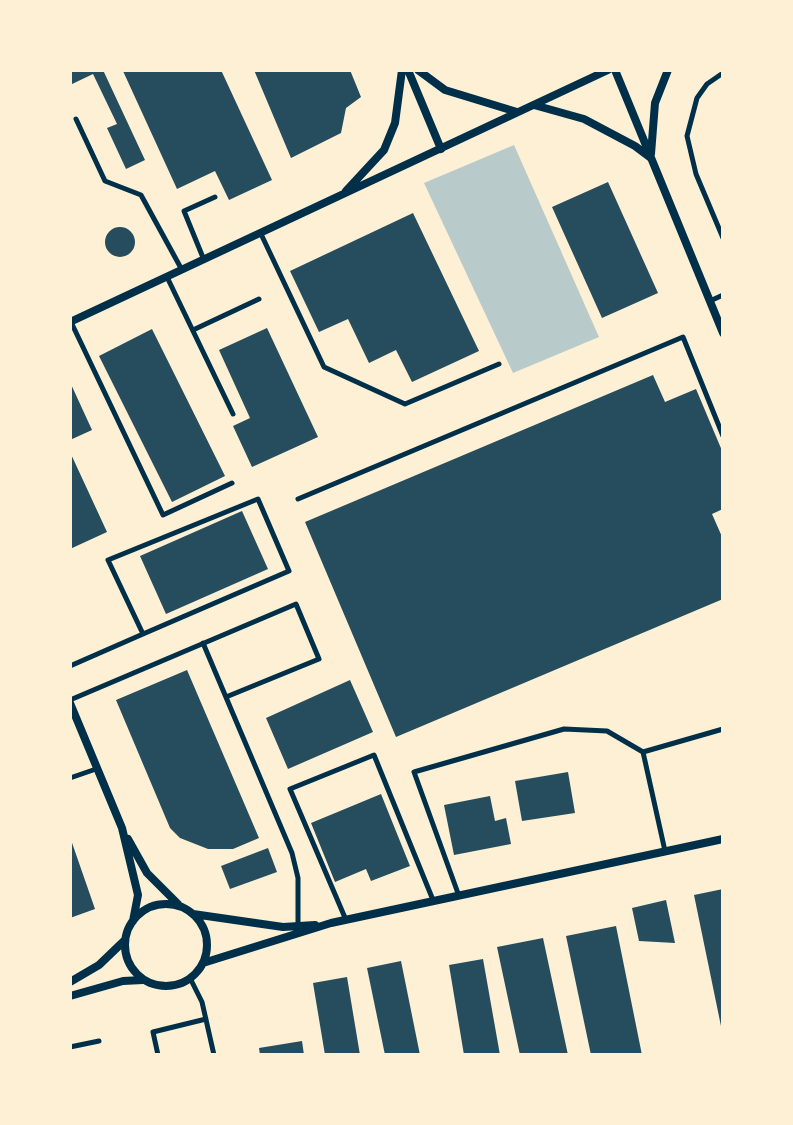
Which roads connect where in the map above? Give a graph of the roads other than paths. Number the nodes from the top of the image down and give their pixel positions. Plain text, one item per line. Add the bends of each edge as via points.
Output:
1 (402, 70) edge
2 (408, 70) edge
3 (418, 70) edge
4 (608, 70) edge
5 (615, 70) edge
6 (668, 70) edge
7 (723, 73) edge
8 (534, 105) junction
9 (518, 112) junction
10 (76, 119) dead end
11 (441, 149) junction
12 (651, 159) junction
13 (215, 197) dead end
14 (339, 197) junction
15 (261, 234) junction
16 (723, 238) edge
17 (204, 260) junction
18 (182, 270) junction
19 (167, 277) junction
20 (723, 295) edge
21 (259, 299) dead end
22 (710, 301) junction
23 (70, 322) edge
24 (193, 330) junction
25 (723, 333) edge
26 (499, 364) dead end
27 (233, 414) dead end
28 (723, 436) edge
29 (232, 483) dead end
30 (298, 499) dead end
31 (143, 634) junction
32 (203, 643) junction
33 (70, 666) edge
34 (226, 697) junction
35 (70, 701) edge
36 (723, 729) edge
37 (643, 752) junction
38 (97, 769) junction
39 (70, 778) edge
40 (122, 828) junction
41 (723, 839) edge
42 (665, 851) junction
43 (459, 896) junction
44 (434, 901) junction
45 (181, 906) junction
46 (193, 913) junction
47 (346, 920) junction
48 (133, 921) junction
49 (297, 930) junction
50 (126, 940) junction
51 (203, 963) junction
52 (190, 978) junction
53 (144, 980) junction
54 (70, 982) edge
55 (70, 996) edge
56 (206, 1019) junction
57 (99, 1041) dead end
58 (70, 1047) edge
59 (158, 1055) edge
60 (214, 1055) edge

1 - 14 street via 395,123 384,150
2 - 11 street
3 - 9 street via 445,90
4 - 8 street
5 - 12 street
6 - 12 street via 655,103
7 - 16 lane via 697,98 687,136 696,174
8 - 9 street
8 - 12 street via 584,119
9 - 11 street
10 - 18 lane via 105,181 141,195
11 - 14 street
12 - 22 street
13 - 17 lane via 184,211
14 - 15 street
15 - 17 street
15 - 26 lane via 324,367 405,404
17 - 18 street
18 - 19 street
19 - 23 street
19 - 24 lane
20 - 22 lane
21 - 24 lane
22 - 25 street
23 - 29 lane via 163,515
24 - 27 lane
28 - 30 lane via 683,337
31 - 31 lane via 289,571 258,499 108,560
31 - 33 lane
32 - 34 lane
32 - 34 lane via 296,604 319,659
32 - 35 lane
34 - 49 lane via 292,853 298,878
35 - 38 street
36 - 37 lane
37 - 42 lane
37 - 43 lane via 607,731 564,729 414,772
38 - 39 lane
38 - 40 street
40 - 45 street via 147,873
40 - 48 street via 138,895
41 - 42 street
42 - 43 street
43 - 44 street
44 - 47 street
44 - 47 lane via 374,755 290,789
45 - 46 street
45 - 48 street via 154,906
46 - 49 street
46 - 51 street via 206,936
47 - 49 street
48 - 50 street
49 - 51 street
50 - 53 street via 127,958
50 - 54 street
51 - 52 street
52 - 53 street via 170,986
52 - 56 lane
53 - 55 street
56 - 59 lane via 153,1032
56 - 60 lane
57 - 58 lane

